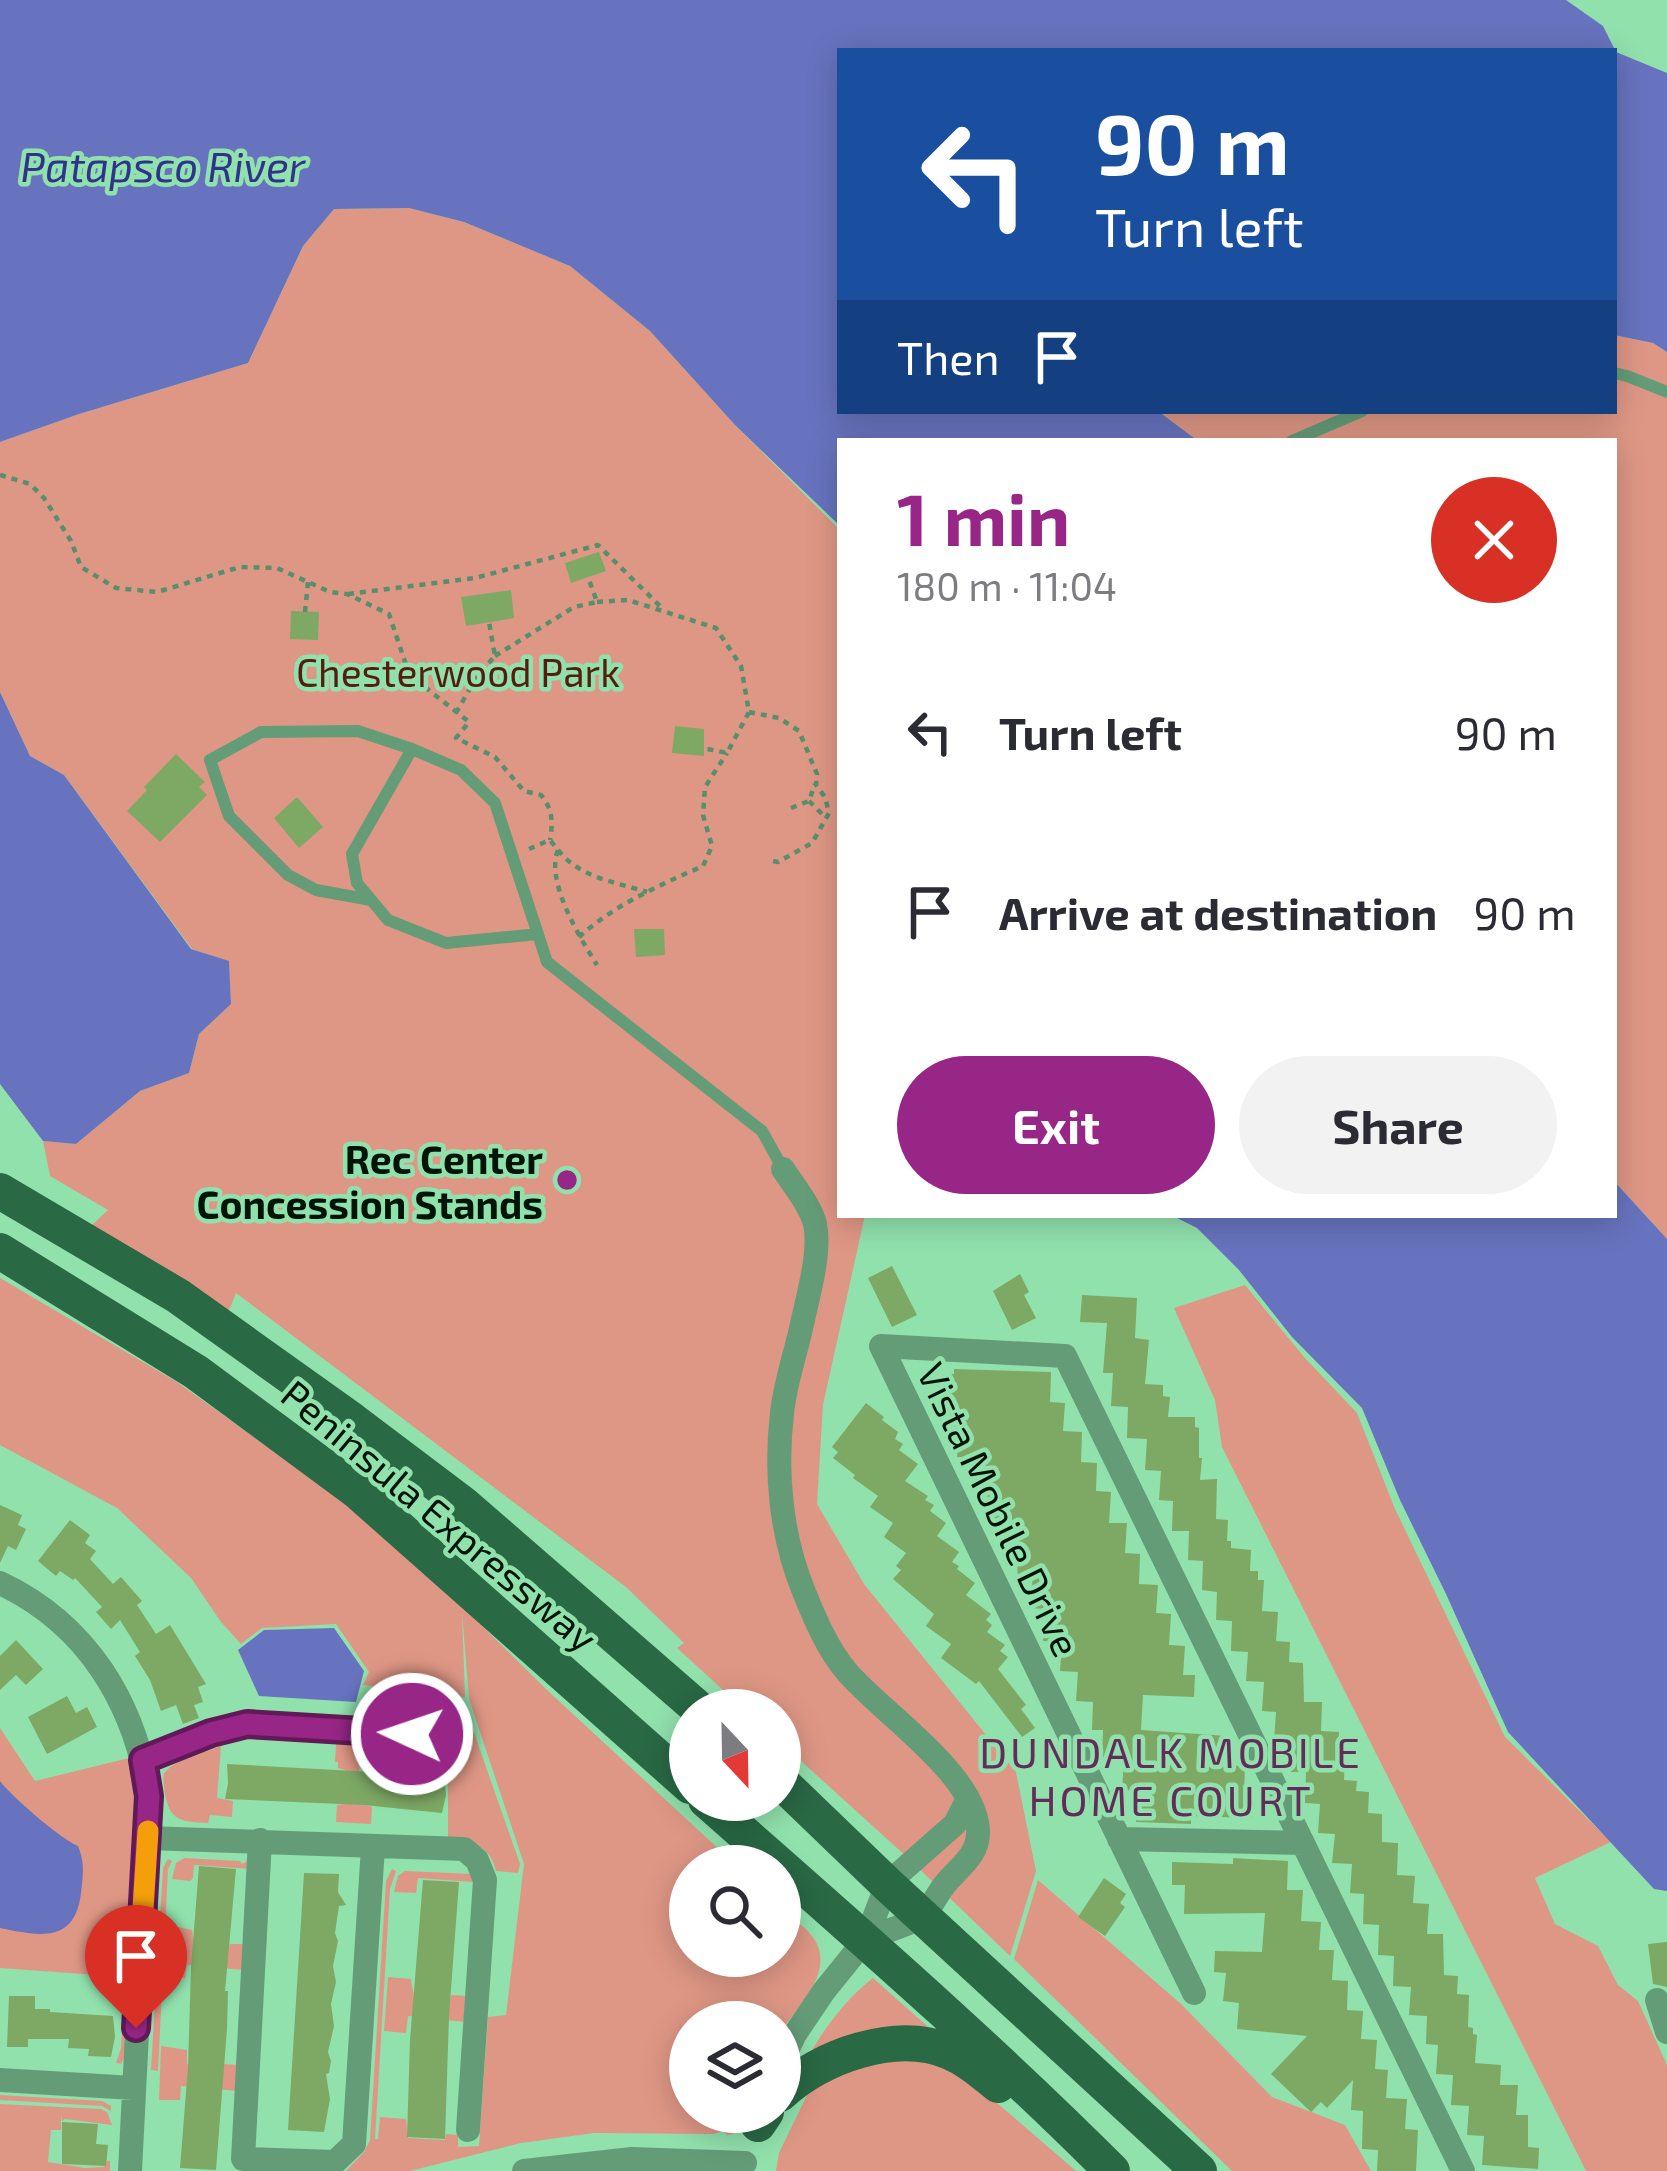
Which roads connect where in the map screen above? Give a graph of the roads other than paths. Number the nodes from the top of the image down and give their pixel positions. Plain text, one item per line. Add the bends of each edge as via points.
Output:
1 (1617, 374) edge
2 (1667, 392) edge
3 (1356, 414) edge
4 (1299, 438) edge
5 (412, 749) junction
6 (371, 900) junction
7 (538, 934) junction
8 (783, 1169) joint
9 (0, 1191) edge
10 (0, 1251) edge
11 (0, 1583) edge
12 (676, 1689) edge
13 (443, 1736) dead end
14 (143, 1760) junction
15 (669, 1767) edge
16 (968, 1798) junction
17 (801, 1801) edge
18 (730, 1821) edge
19 (147, 1838) junction
20 (1119, 1839) junction
21 (260, 1840) junction
22 (1303, 1843) junction
23 (373, 1846) junction
24 (887, 1884) junction
25 (923, 1916) junction
26 (866, 1939) junction
27 (1194, 1993) dead end
28 (1657, 2000) dead end
29 (801, 2024) edge
30 (1667, 2032) edge
31 (801, 2076) edge
32 (0, 2080) edge
33 (133, 2088) junction
34 (468, 2130) dead end
35 (756, 2133) edge
36 (744, 2167) edge
37 (130, 2171) edge
38 (524, 2171) edge
39 (1111, 2171) edge
40 (1199, 2171) edge
41 (1463, 2171) edge

1 - 2 lane
3 - 4 lane
5 - 6 lane via 352,854 357,884
5 - 6 lane via 358,731 261,732 210,760 229,816 288,874 316,890
5 - 7 lane via 461,770 495,803
6 - 7 lane via 388,920 446,943
7 - 8 lane via 547,962 762,1131
8 - 16 street via 808,1208 816,1244 782,1411 789,1552 843,1668 936,1756
9 - 12 main road, Peninsula Expressway via 178,1296 353,1421 463,1504
10 - 15 main road, Peninsula Expressway via 196,1372 357,1491
11 - 14 street via 94,1658
13 - 14 lane via 247,1724
14 - 19 street
16 - 24 street via 955,1824
16 - 25 street via 976,1844
17 - 24 main road
18 - 26 main road
19 - 21 street
19 - 33 street
20 - 22 street
20 - 22 street, Vista Mobile Drive via 881,1346 1064,1356
20 - 27 street, Vista Mobile Drive
21 - 23 street
21 - 23 street via 243,2159 335,2162 354,2144
22 - 41 street, Vista Mobile Drive
23 - 34 street via 464,1849 485,1880
24 - 25 main road
24 - 26 street
25 - 26 street
25 - 40 main road
26 - 29 street
26 - 39 main road
28 - 30 street
31 - 39 main road via 883,2046 948,2051
32 - 33 street
33 - 37 street
35 - 36 street
36 - 38 street via 632,2159

